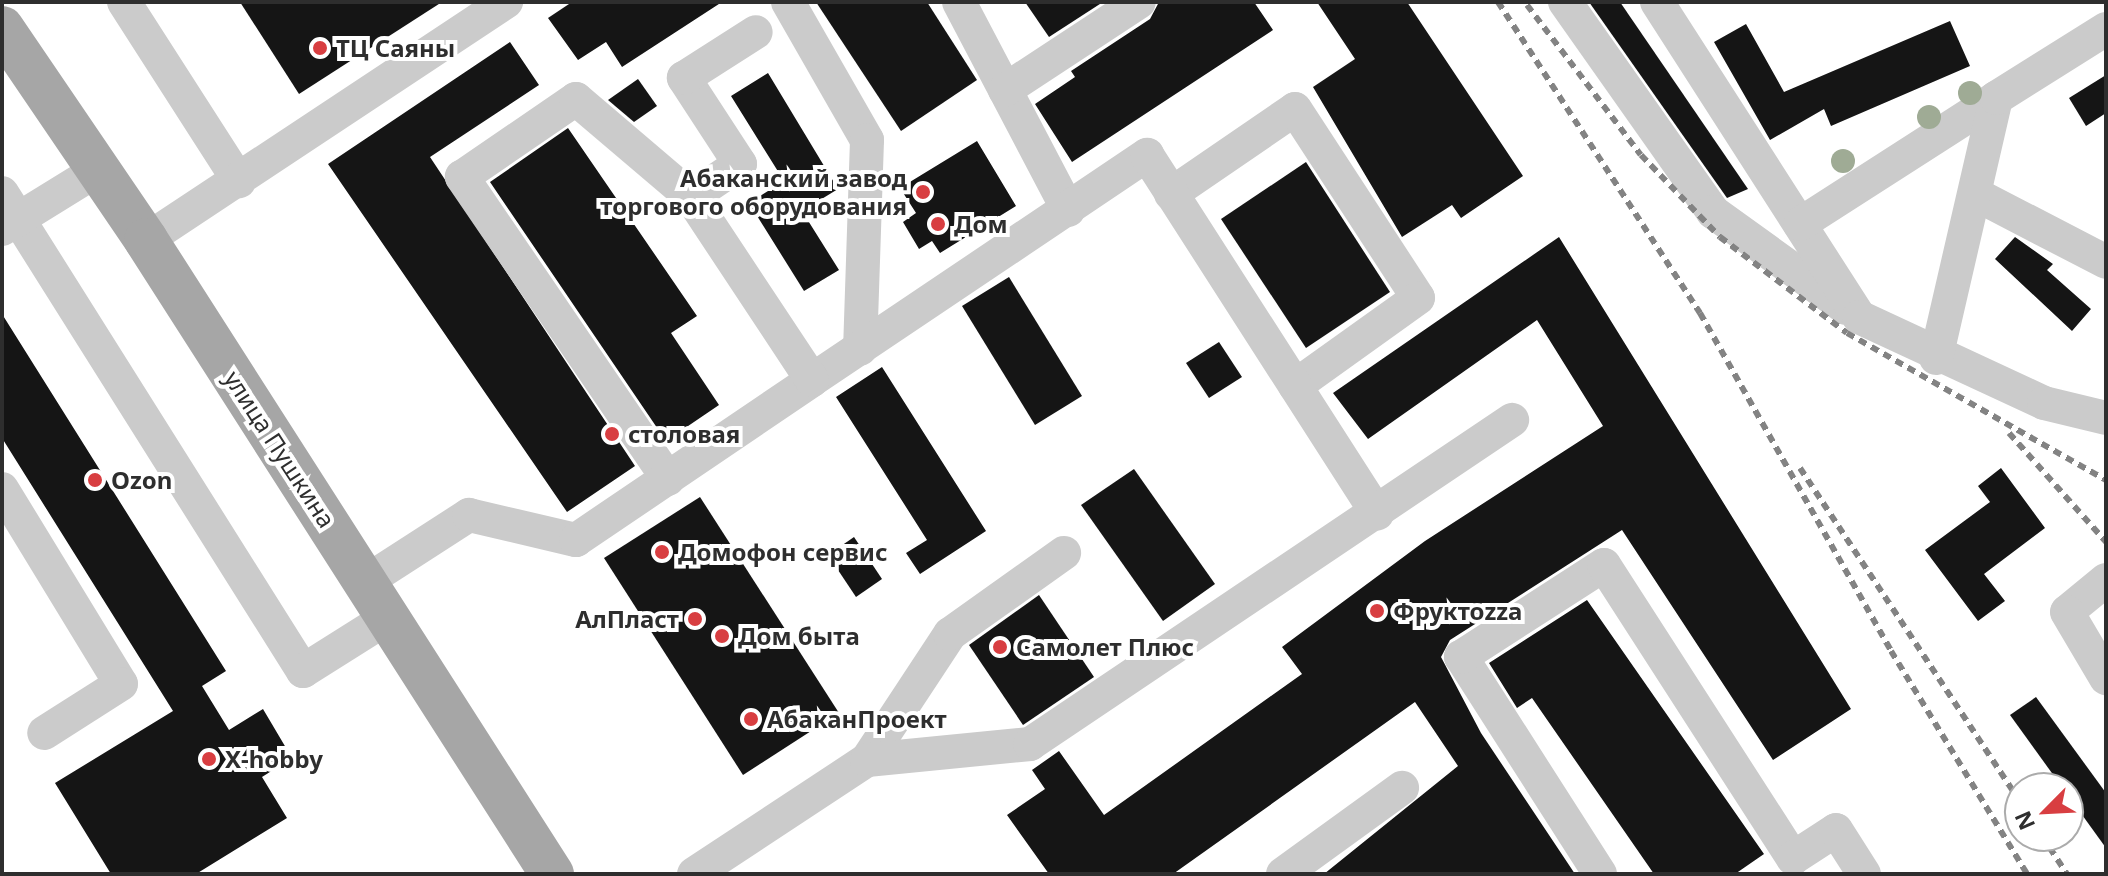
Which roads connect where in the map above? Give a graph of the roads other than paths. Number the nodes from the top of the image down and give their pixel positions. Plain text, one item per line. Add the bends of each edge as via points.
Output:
1 (124, 2) edge
2 (506, 2) edge
3 (788, 2) edge
4 (959, 2) edge
5 (1139, 2) edge
6 (1565, 2) edge
7 (1657, 2) edge
8 (2, 28) edge
9 (2106, 29) edge
10 (756, 32) dead end
11 (1005, 90) junction
12 (1996, 98) junction
13 (99, 169) junction
14 (239, 181) junction
15 (1171, 194) junction
16 (1977, 195) junction
17 (691, 197) junction
18 (1068, 210) junction
19 (7, 213) edge
20 (1800, 224) junction
21 (146, 240) junction
22 (2106, 262) edge
23 (1859, 317) junction
24 (860, 349) junction
25 (1936, 358) junction
26 (812, 380) junction
27 (1295, 386) junction
28 (2106, 418) edge
29 (1512, 420) dead end
30 (668, 479) junction
31 (2, 489) edge
32 (1377, 513) junction
33 (1064, 553) dead end
34 (2106, 580) edge
35 (376, 600) junction
36 (2106, 678) edge
37 (44, 733) dead end
38 (867, 760) junction
39 (1402, 788) dead end
40 (552, 874) edge
41 (694, 874) edge
42 (1283, 874) edge
43 (1600, 874) edge
44 (1864, 874) edge

1 - 14 lane
2 - 14 lane
3 - 24 lane via 867,140
4 - 11 lane
5 - 11 lane
6 - 23 lane via 1713,212
7 - 20 lane
8 - 13 main road, улица Пушкина
9 - 12 lane
10 - 17 lane via 684,78 740,164
11 - 18 lane
12 - 16 lane
12 - 20 lane
13 - 19 lane
13 - 21 main road, улица Пушкина
14 - 21 lane
15 - 18 lane via 1147,155
15 - 27 lane
15 - 27 lane via 1295,109 1418,298
16 - 22 lane
16 - 25 lane
17 - 26 lane
17 - 30 lane via 576,99 462,177
18 - 24 lane
19 - 35 lane via 303,671
20 - 23 lane
21 - 35 main road, улица Пушкина
23 - 25 lane
24 - 26 lane
25 - 28 lane via 2044,403
26 - 30 lane
27 - 32 lane
29 - 32 lane
30 - 35 lane via 576,540 469,515
31 - 37 lane via 121,684
32 - 38 lane via 1030,744
33 - 38 lane via 950,634
34 - 36 lane via 2067,612
35 - 40 main road, улица Пушкина
38 - 41 lane
39 - 42 lane
43 - 44 lane via 1461,657 1604,565 1793,858 1836,830

